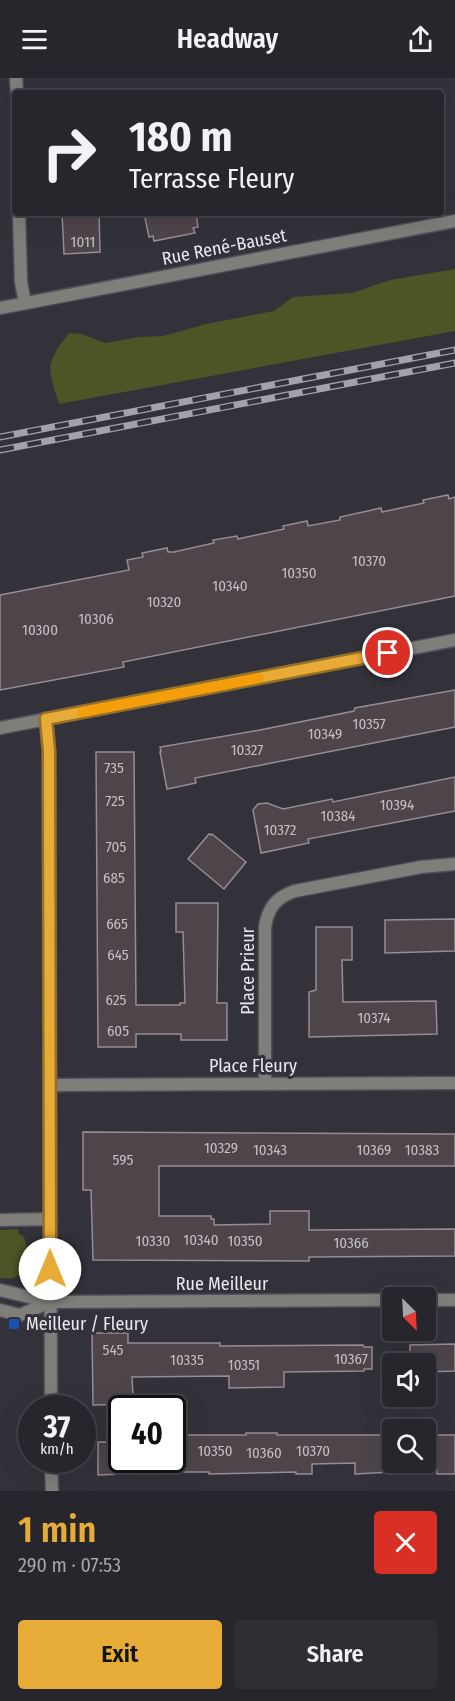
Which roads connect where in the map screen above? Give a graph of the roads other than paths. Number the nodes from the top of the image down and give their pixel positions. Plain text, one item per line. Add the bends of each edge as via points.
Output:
1 (19, 216) edge
2 (455, 221) edge
3 (25, 303) junction
4 (0, 308) edge
5 (455, 640) edge
6 (46, 719) junction
7 (0, 728) edge
8 (455, 864) edge
9 (455, 1083) edge
10 (265, 1084) junction
11 (51, 1085) junction
12 (51, 1219) junction
13 (0, 1220) edge
14 (0, 1290) edge
15 (382, 1300) edge
16 (436, 1300) edge
17 (455, 1300) edge
18 (50, 1302) junction
19 (0, 1310) edge
20 (51, 1395) edge
21 (51, 1473) edge
22 (52, 1491) edge

1 - 3 street
2 - 3 street, Rue René-Bauset
3 - 4 street, Rue René-Bauset
5 - 6 street
6 - 7 street
6 - 11 street
8 - 10 street, Place Prieur via 295,891 273,904 265,928
9 - 10 street, Place Fleury
10 - 11 street, Place Fleury
11 - 12 street
12 - 13 street
12 - 18 street
14 - 18 street, Rue Meilleur
15 - 18 street, Rue Meilleur
16 - 17 street
18 - 19 street, Rue Meilleur via 20,1315
18 - 20 street
21 - 22 street

